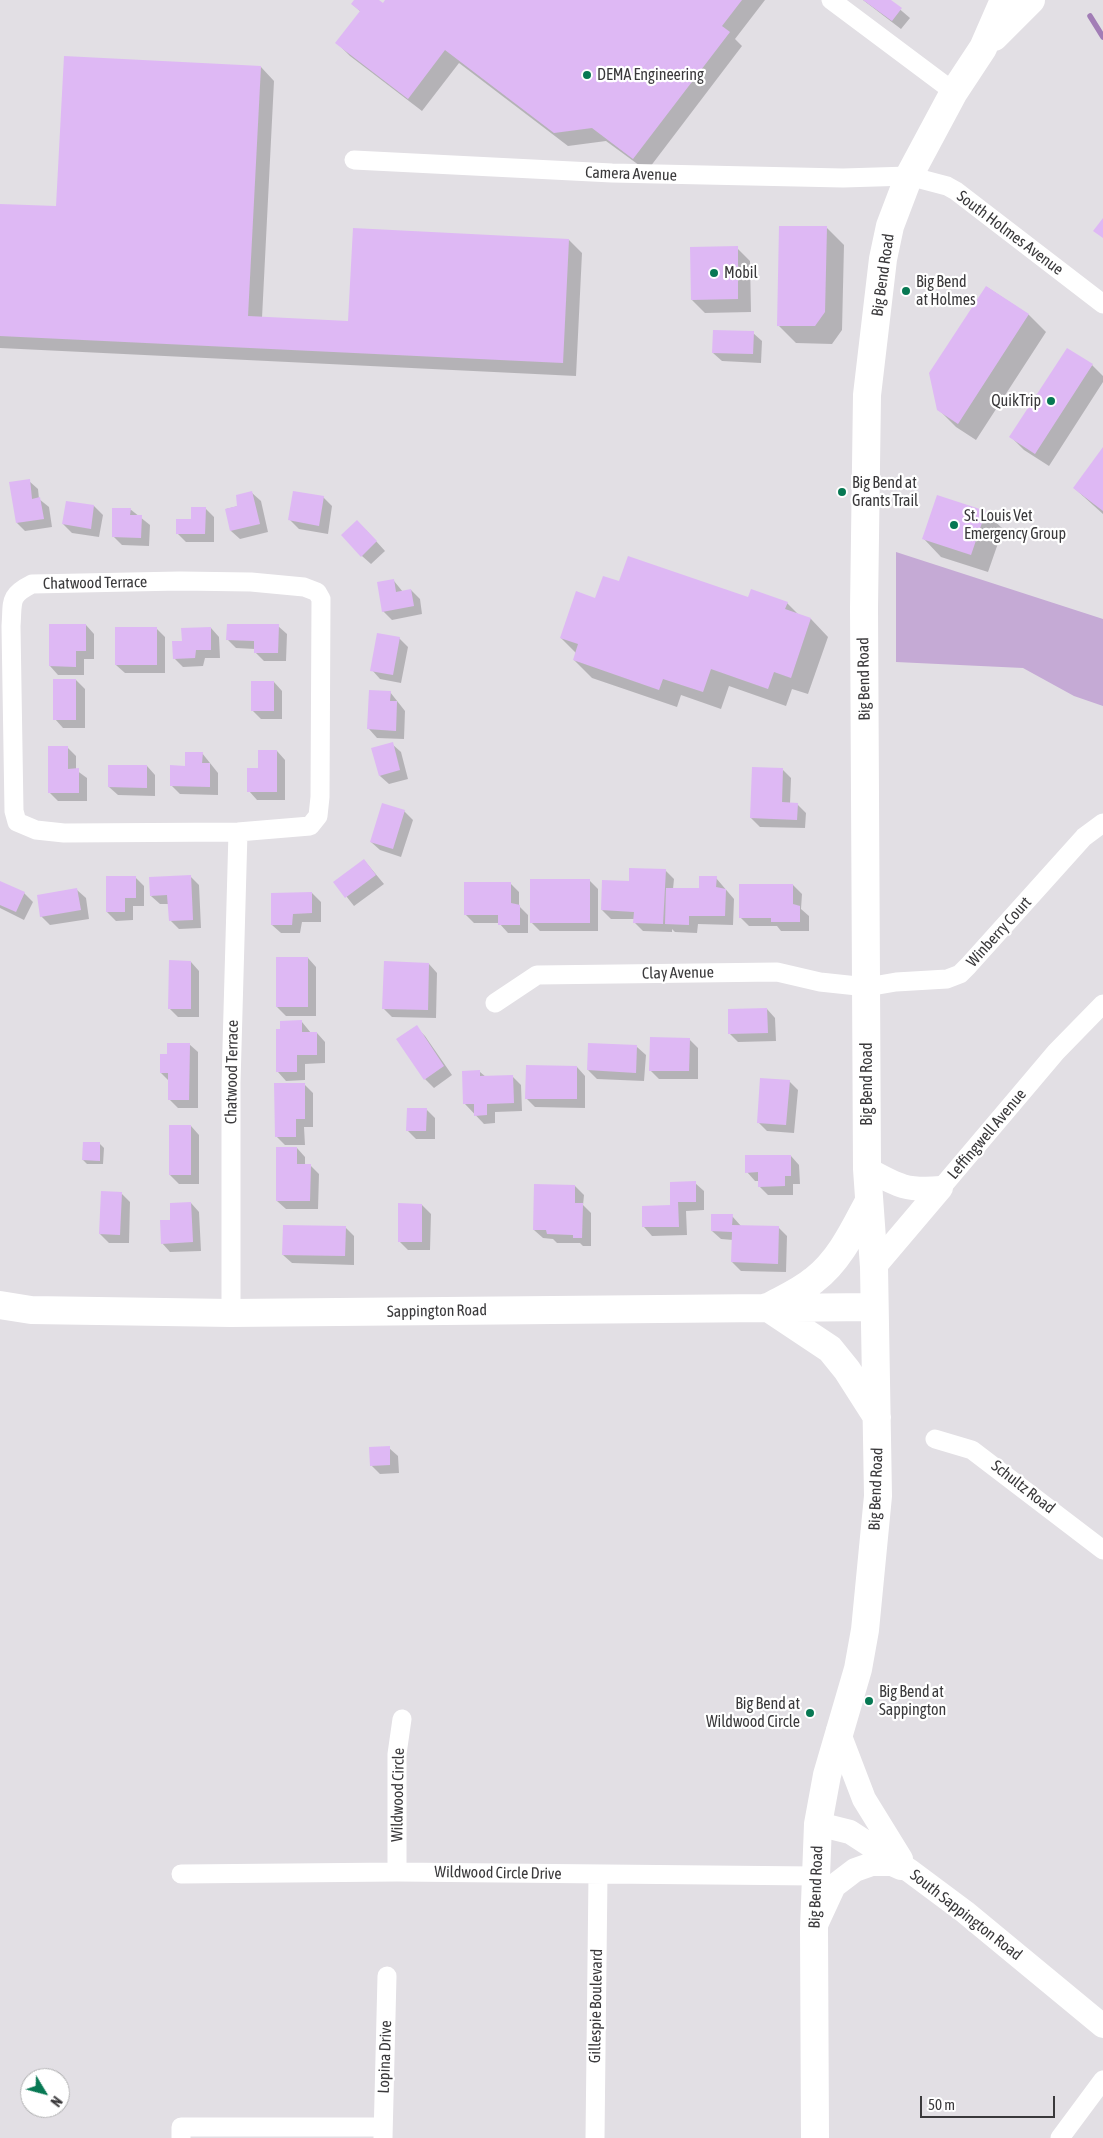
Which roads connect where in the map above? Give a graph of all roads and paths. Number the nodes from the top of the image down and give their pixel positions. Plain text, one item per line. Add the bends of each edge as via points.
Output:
1 (831, 0) edge
2 (1004, 0) edge
3 (1031, 0) edge
4 (983, 48) junction
5 (954, 92) junction
6 (354, 160) dead end
7 (910, 176) junction
8 (1103, 304) edge
9 (1103, 823) edge
10 (238, 832) junction
11 (867, 987) junction
12 (494, 1003) dead end
13 (1103, 1004) edge
14 (867, 1169) junction
15 (941, 1188) junction
16 (870, 1201) junction
17 (874, 1267) junction
18 (0, 1305) edge
19 (767, 1307) junction
20 (874, 1307) junction
21 (231, 1313) junction
22 (878, 1418) junction
23 (936, 1438) dead end
24 (1103, 1550) edge
25 (402, 1719) dead end
26 (838, 1731) junction
27 (818, 1824) junction
28 (910, 1871) junction
29 (397, 1872) junction
30 (181, 1874) dead end
31 (598, 1874) junction
32 (815, 1876) junction
33 (814, 1929) junction
34 (387, 1976) dead end
35 (1103, 2026) edge
36 (1103, 2080) edge
37 (181, 2132) edge
38 (383, 2132) edge
39 (595, 2138) edge
40 (815, 2138) edge
41 (1060, 2138) edge

1 - 5 street
2 - 4 main road, Big Bend Road
3 - 4 main road, Big Bend Road
4 - 5 main road, Big Bend Road
5 - 7 main road, Big Bend Road
6 - 7 street, Camera Avenue via 603,173 842,178
7 - 8 street, South Holmes Avenue via 956,191
7 - 11 main road, Big Bend Road via 890,226 883,259 867,395 864,608
9 - 11 street, Winberry Court via 1084,837 960,974 947,980
10 - 10 street, Chatwood Terrace via 310,826 318,816 323,616 317,592 287,585 180,581 32,584 17,591 11,626 14,811 17,822 36,830 64,833
10 - 21 street, Chatwood Terrace via 231,1083
11 - 12 street, Clay Avenue via 820,982 777,972 537,975
11 - 14 main road, Big Bend Road
13 - 15 street, Leffingwell Avenue via 1056,1052
14 - 15 street via 898,1186 916,1190
14 - 16 main road, Big Bend Road
15 - 17 street, Leffingwell Avenue
16 - 17 main road, Big Bend Road
16 - 19 main road via 845,1245 826,1270 802,1289
17 - 20 main road, Big Bend Road
18 - 21 main road, Sappington Road via 31,1310
19 - 20 main road, Sappington Road
19 - 21 main road, Sappington Road
19 - 22 main road via 830,1349
20 - 22 main road, Big Bend Road
22 - 26 main road, Big Bend Road via 878,1496 865,1630 858,1669
23 - 24 street, Schultz Road via 972,1450
25 - 29 street, Wildwood Circle via 397,1754
26 - 27 main road, Big Bend Road
26 - 28 street via 864,1799
27 - 28 street, South Sappington Road via 850,1832
27 - 32 main road, Big Bend Road
28 - 33 street via 892,1864 872,1864 855,1870 834,1886
28 - 35 street, South Sappington Road
29 - 30 street, Wildwood Circle Drive
29 - 31 street, Wildwood Circle Drive
31 - 32 street, Wildwood Circle Drive
31 - 39 street, Gillespie Boulevard
32 - 33 main road, Big Bend Road
33 - 40 main road, Big Bend Road
34 - 38 street, Lopina Drive
36 - 41 street
37 - 38 street

